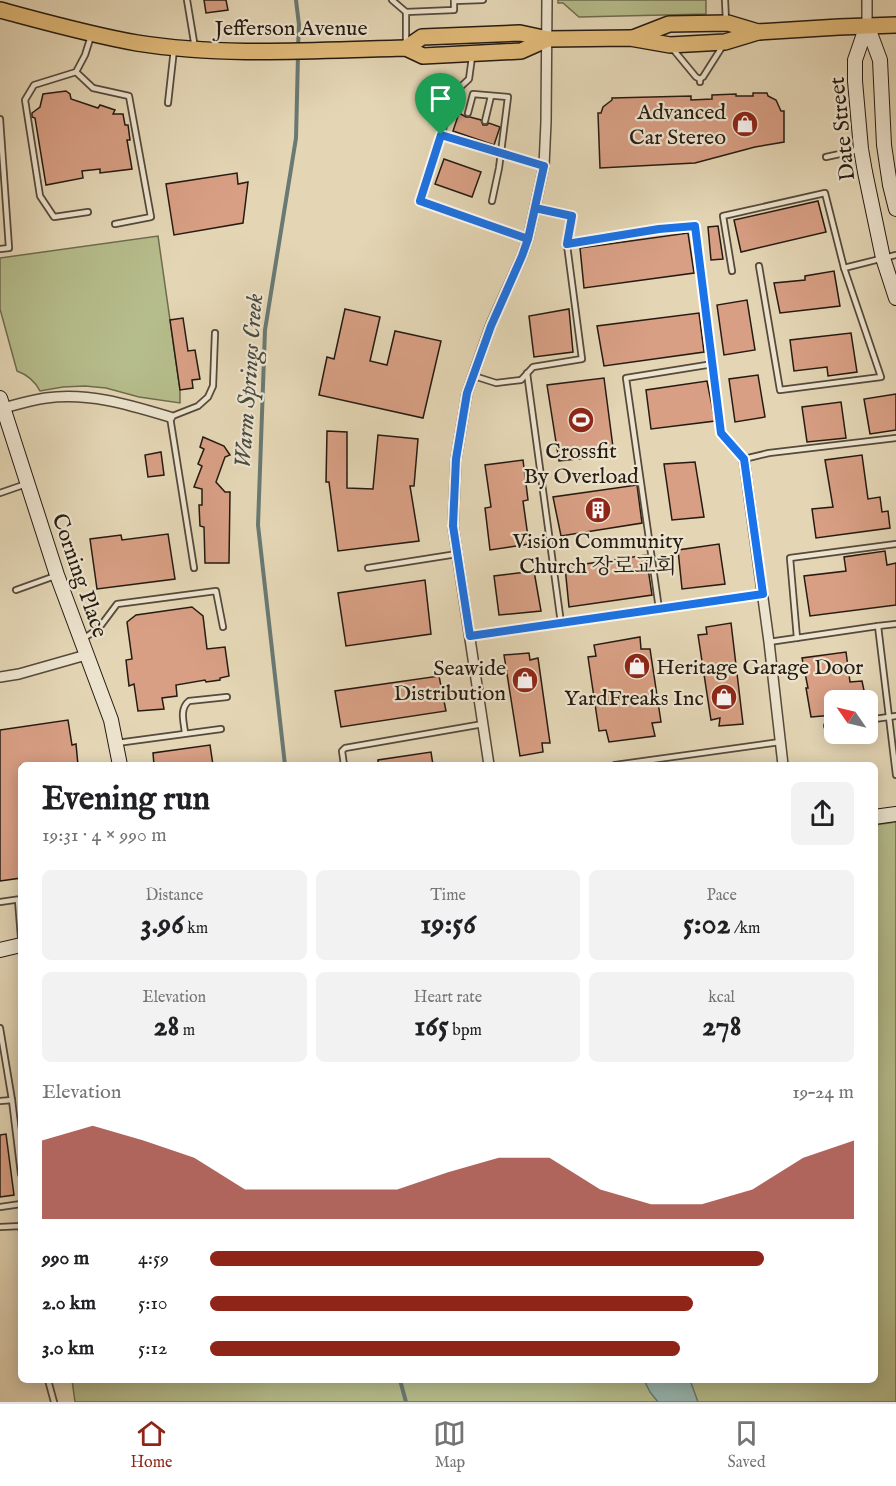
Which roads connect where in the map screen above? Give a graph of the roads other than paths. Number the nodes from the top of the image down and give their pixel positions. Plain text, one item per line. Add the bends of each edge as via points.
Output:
1 (187, 0) edge
2 (392, 0) edge
3 (454, 0) edge
4 (483, 0) edge
5 (547, 0) edge
6 (725, 0) edge
7 (867, 0) edge
8 (0, 10) edge
9 (406, 12) junction
10 (726, 23) junction
11 (896, 25) edge
12 (867, 26) junction
13 (758, 32) junction
14 (92, 34) junction
15 (630, 38) junction
16 (548, 39) junction
17 (725, 42) junction
18 (670, 45) junction
19 (175, 47) junction
20 (406, 48) junction
21 (195, 49) junction
22 (472, 53) junction
23 (76, 72) junction
24 (491, 96) junction
25 (168, 103) dead end
26 (468, 114) dead end
27 (0, 118) edge
28 (484, 121) dead end
29 (463, 133) dead end
30 (441, 135) junction
31 (480, 139) dead end
32 (460, 141) junction
33 (479, 146) junction
34 (861, 149) junction
35 (501, 153) junction
36 (826, 157) dead end
37 (544, 166) junction
38 (492, 201) dead end
39 (535, 208) junction
40 (896, 209) edge
41 (88, 212) dead end
42 (115, 225) dead end
43 (528, 239) junction
44 (567, 244) junction
45 (0, 249) edge
46 (889, 257) edge
47 (759, 266) dead end
48 (843, 268) junction
49 (732, 271) dead end
50 (896, 298) edge
51 (215, 333) dead end
52 (713, 364) junction
53 (527, 373) junction
54 (473, 376) junction
55 (1, 405) edge
56 (170, 417) junction
57 (896, 438) edge
58 (744, 459) junction
59 (28, 483) junction
60 (0, 493) edge
61 (896, 544) edge
62 (458, 554) junction
63 (194, 568) dead end
64 (368, 568) dead end
65 (57, 575) junction
66 (16, 590) dead end
67 (763, 594) junction
68 (659, 609) junction
69 (561, 623) junction
70 (896, 624) edge
71 (878, 626) junction
72 (223, 627) dead end
73 (470, 636) junction
74 (797, 638) junction
75 (81, 640) junction
76 (769, 642) junction
77 (86, 655) junction
78 (0, 677) edge
79 (227, 697) dead end
80 (896, 716) edge
81 (889, 717) junction
82 (878, 718) edge
83 (483, 724) junction
84 (221, 729) dead end
85 (185, 734) junction
86 (780, 742) junction
87 (115, 743) junction
88 (119, 762) edge
89 (344, 762) edge
90 (489, 762) edge
91 (637, 762) edge
92 (783, 762) edge
93 (896, 775) edge
94 (896, 814) edge
95 (878, 816) edge
96 (18, 899) edge
97 (0, 902) edge
98 (18, 946) edge
99 (0, 950) edge
100 (0, 1028) edge
101 (12, 1100) junction
102 (0, 1101) edge
103 (18, 1149) edge
104 (18, 1204) edge
105 (0, 1207) edge
106 (18, 1226) edge
107 (0, 1227) edge
108 (49, 1383) edge
109 (54, 1402) edge

1 - 21 lane
2 - 9 lane
3 - 4 lane
3 - 9 lane via 454,10
5 - 16 street
6 - 10 lane
7 - 12 street, Date Street
8 - 14 main road, Jefferson Avenue
9 - 20 lane
10 - 13 main road, Jefferson Avenue
10 - 15 main road, Jefferson Avenue via 669,24
11 - 12 main road, Jefferson Avenue
12 - 13 main road, Jefferson Avenue
12 - 34 street, Date Street via 855,60
12 - 40 street, Date Street via 880,60 884,145
13 - 17 main road, Jefferson Avenue
14 - 19 main road, Jefferson Avenue
14 - 23 lane
15 - 16 main road, Jefferson Avenue
15 - 18 main road, Jefferson Avenue
16 - 20 main road, Jefferson Avenue via 520,33 422,37
16 - 22 main road, Jefferson Avenue via 521,51
16 - 37 street
17 - 18 main road, Jefferson Avenue
17 - 18 lane via 700,81
19 - 21 main road, Jefferson Avenue
19 - 25 lane
20 - 21 main road, Jefferson Avenue
20 - 22 main road, Jefferson Avenue via 423,56
22 - 30 lane via 469,79 455,92
23 - 41 lane via 34,85 25,100 40,196 54,217
23 - 42 lane via 93,88 129,96 151,218
24 - 26 lane via 473,94
24 - 28 lane
24 - 35 lane via 508,97
27 - 45 lane via 9,248
29 - 32 lane
30 - 32 lane
30 - 43 lane via 420,201
31 - 33 lane
32 - 33 lane
33 - 35 lane
34 - 36 lane
34 - 46 street, Date Street
35 - 37 lane
35 - 38 lane
37 - 39 street
39 - 43 street
39 - 44 lane via 572,216
43 - 54 street
44 - 52 lane via 695,226
44 - 53 lane via 582,359 533,367
46 - 48 lane
46 - 50 street, Date Street
47 - 48 lane via 780,390 881,377
48 - 49 lane via 825,193 723,216
51 - 56 lane via 213,386 208,397 198,406
52 - 58 lane via 721,433
52 - 68 lane via 626,378
53 - 54 lane via 521,380 496,383
53 - 69 lane
54 - 62 street via 456,459 453,526
55 - 56 street via 86,396
55 - 59 street, Corning Place
56 - 63 lane
57 - 58 lane
58 - 67 street
59 - 60 lane
59 - 65 street, Corning Place
61 - 74 lane via 790,558
62 - 64 lane
62 - 73 street
65 - 66 lane
65 - 75 street, Corning Place
67 - 68 lane
67 - 76 street
68 - 69 lane
69 - 73 lane
70 - 71 lane
71 - 74 lane
71 - 81 lane
72 - 75 lane via 216,591 117,604 99,628
73 - 83 street
74 - 76 lane
75 - 77 street, Corning Place
76 - 86 street
77 - 78 street
77 - 87 street, Corning Place via 111,720
79 - 85 lane via 185,705
80 - 81 lane
81 - 82 lane
81 - 93 lane
83 - 89 lane via 345,748
83 - 90 street
84 - 85 lane
85 - 87 lane
86 - 91 lane
86 - 92 street
87 - 88 street, Corning Place
94 - 95 street
96 - 97 lane
98 - 99 street
100 - 101 lane
101 - 102 lane
101 - 103 lane
104 - 105 lane
106 - 107 lane
108 - 109 lane

